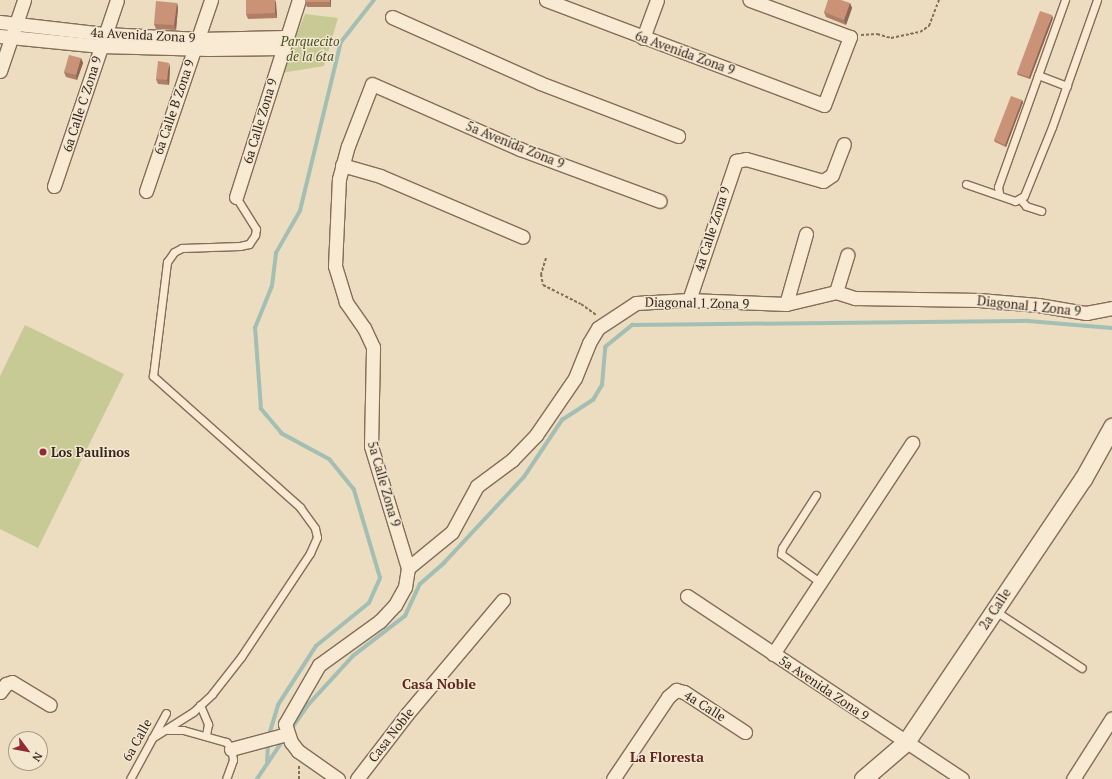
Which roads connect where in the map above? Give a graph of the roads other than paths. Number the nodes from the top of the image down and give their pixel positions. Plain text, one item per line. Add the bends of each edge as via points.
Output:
1 (24, 0) edge
2 (117, 0) edge
3 (211, 0) edge
4 (299, 0) edge
5 (546, 0) edge
6 (657, 0) edge
7 (750, 0) edge
8 (1065, 0) edge
9 (1097, 0) edge
10 (392, 17) dead end
11 (0, 22) edge
12 (16, 25) junction
13 (6, 37) edge
14 (643, 38) junction
15 (104, 40) junction
16 (285, 43) junction
17 (196, 44) junction
18 (0, 71) edge
19 (1038, 75) junction
20 (372, 84) joint
21 (1067, 86) junction
22 (678, 136) dead end
23 (844, 144) dead end
24 (342, 165) junction
25 (966, 184) dead end
26 (54, 186) dead end
27 (146, 191) dead end
28 (999, 193) junction
29 (236, 197) joint
30 (1020, 200) junction
31 (660, 201) dead end
32 (1041, 211) dead end
33 (806, 234) dead end
34 (523, 237) dead end
35 (847, 255) dead end
36 (836, 292) junction
37 (689, 300) junction
38 (786, 304) junction
39 (1112, 308) edge
40 (1111, 434) edge
41 (912, 443) dead end
42 (816, 495) dead end
43 (408, 568) junction
44 (821, 583) junction
45 (687, 596) dead end
46 (503, 600) dead end
47 (994, 610) junction
48 (773, 654) junction
49 (1082, 668) dead end
50 (0, 692) edge
51 (50, 705) dead end
52 (200, 705) junction
53 (166, 714) dead end
54 (1112, 718) edge
55 (164, 731) junction
56 (745, 732) dead end
57 (206, 735) junction
58 (288, 735) junction
59 (152, 738) junction
60 (906, 742) junction
61 (232, 749) junction
62 (130, 779) edge
63 (226, 779) edge
64 (338, 779) edge
65 (357, 779) edge
66 (613, 779) edge
67 (863, 779) edge
68 (962, 779) edge
69 (1073, 779) edge

1 - 12 street
2 - 15 street, 6a Calle C Zona 9
3 - 17 street, 6a Calle B Zona 9
4 - 16 street, 6a Calle Zona 9
5 - 14 street, 6a Avenida Zona 9
6 - 14 street
7 - 14 street, 6a Avenida Zona 9 via 850,37 824,105
8 - 19 lane
9 - 21 lane
10 - 22 street via 540,84
11 - 12 street, 4a Avenida Zona 9
12 - 13 street
12 - 15 street, 4a Avenida Zona 9
13 - 15 street, 4a Avenida Zona 9
13 - 18 street
15 - 17 street, 4a Avenida Zona 9
15 - 26 street, 6a Calle C Zona 9
16 - 17 street, 4a Avenida Zona 9
16 - 29 street, 6a Calle Zona 9
17 - 27 street, 6a Calle B Zona 9
19 - 21 lane
19 - 28 lane via 998,187
20 - 24 street, 5a Calle Zona 9
20 - 31 street, 5a Avenida Zona 9 via 513,146
21 - 30 lane
23 - 37 street, 4a Calle Zona 9 via 832,175 823,181 739,159 734,164
24 - 34 street via 380,176
24 - 43 street, 5a Calle Zona 9 via 336,197 334,266 346,302 364,328 373,347 371,446
25 - 28 lane via 992,194
28 - 30 lane via 1016,201
29 - 52 lane via 256,229 249,244 182,248 174,252 167,262 153,376 300,507 315,528 316,537 310,552 240,657
30 - 32 lane via 1026,206
33 - 38 street
35 - 36 street
36 - 38 street, Diagonal 1 Zona 9
36 - 39 street, Diagonal 1 Zona 9 via 855,298 979,300 1038,305 1086,313
37 - 38 street, Diagonal 1 Zona 9
37 - 43 street, Diagonal 1 Zona 9 via 636,303 604,323 592,335 575,378 536,435 512,460 477,486 452,532
40 - 47 street, 2a Calle
41 - 44 street
42 - 44 lane via 782,548 781,554
43 - 58 street, 5a Calle Zona 9 via 405,587 388,613 319,665 286,720
44 - 48 street
45 - 48 street, 5a Avenida Zona 9
46 - 65 street, Casa Noble via 406,714
47 - 49 lane
47 - 60 street, 2a Calle
48 - 60 street, 5a Avenida Zona 9
50 - 51 street via 6,684 12,682
52 - 55 lane
52 - 57 lane via 208,724
53 - 59 lane, 6a Calle
54 - 69 street
55 - 57 lane via 183,730
55 - 59 lane
56 - 66 street, 4a Calle via 684,692 676,690 668,697
57 - 61 lane via 226,742
58 - 61 street
58 - 64 street via 306,760
59 - 62 lane, 6a Calle
60 - 67 street, 2a Calle
60 - 68 street, 5a Avenida Zona 9
61 - 63 lane via 234,760

